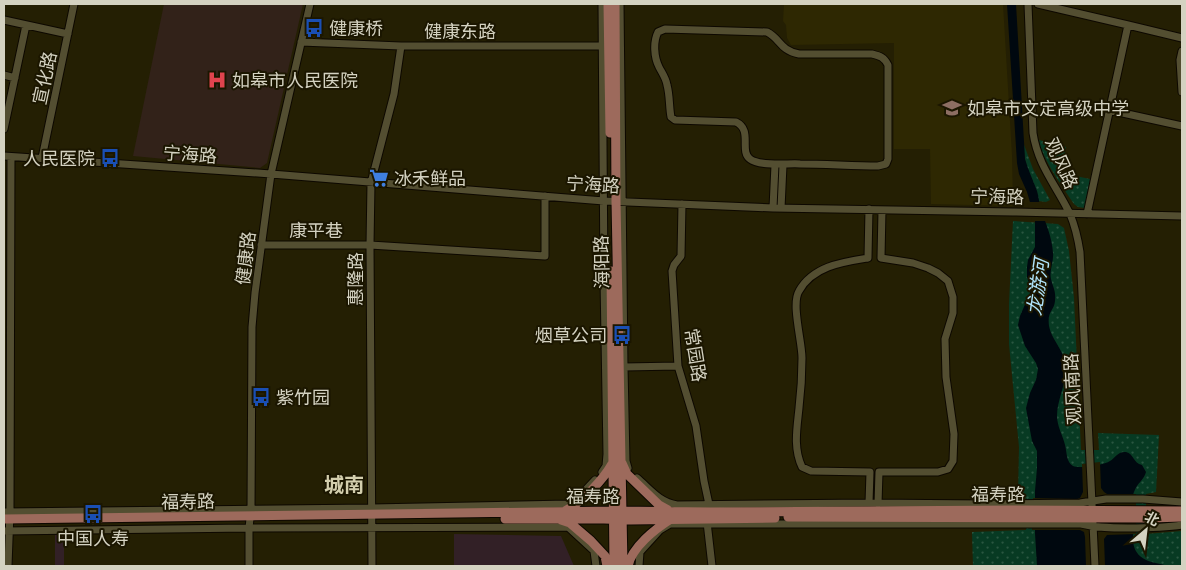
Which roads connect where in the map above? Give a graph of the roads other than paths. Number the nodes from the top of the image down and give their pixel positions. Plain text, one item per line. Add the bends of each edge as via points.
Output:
1 (74, 4) edge
2 (310, 4) edge
3 (602, 4) edge
4 (608, 4) edge
5 (614, 4) edge
6 (620, 4) edge
7 (1028, 4) edge
8 (1038, 4) edge
9 (4, 20) edge
10 (26, 25) junction
11 (1128, 25) junction
12 (68, 34) junction
13 (1182, 38) edge
14 (301, 42) junction
15 (611, 45) junction
16 (401, 46) junction
17 (1182, 51) edge
18 (4, 75) edge
19 (15, 78) junction
20 (1182, 92) edge
21 (1109, 110) junction
22 (1182, 126) edge
23 (4, 129) edge
24 (7, 156) edge
25 (42, 158) junction
26 (779, 165) junction
27 (271, 174) junction
28 (371, 183) junction
29 (545, 196) junction
30 (613, 201) junction
31 (682, 204) junction
32 (773, 208) junction
33 (781, 208) junction
34 (869, 209) junction
35 (882, 210) junction
36 (1069, 213) junction
37 (1087, 214) junction
38 (1182, 216) edge
39 (262, 245) junction
40 (370, 245) junction
41 (868, 258) junction
42 (881, 258) junction
43 (678, 366) junction
44 (624, 367) junction
45 (617, 461) junction
46 (870, 472) junction
47 (878, 472) junction
48 (1182, 502) edge
49 (869, 503) junction
50 (878, 504) junction
51 (1182, 511) edge
52 (1015, 514) junction
53 (1093, 514) junction
54 (560, 515) junction
55 (617, 515) junction
56 (671, 515) junction
57 (708, 515) junction
58 (1151, 515) junction
59 (372, 517) junction
60 (250, 518) junction
61 (1182, 518) edge
62 (7, 521) edge
63 (1182, 525) edge
64 (8, 566) edge
65 (249, 566) edge
66 (372, 566) edge
67 (596, 566) edge
68 (607, 566) edge
69 (614, 566) edge
70 (623, 566) edge
71 (628, 566) edge
72 (639, 566) edge
73 (712, 566) edge
74 (1095, 566) edge

1 - 12 street, 宣化路
2 - 14 street, 健康路
3 - 15 street
4 - 15 main road, 海阳路
5 - 15 main road, 海阳路
6 - 15 street
7 - 36 street, 观风路 via 1035,146
8 - 11 street
9 - 10 street
10 - 12 street
10 - 19 street
11 - 13 street
11 - 21 street
12 - 25 street, 宣化路
14 - 16 street, 健康东路
14 - 27 street, 健康路
15 - 16 street, 健康东路
15 - 30 main road, 海阳路
16 - 28 street, 惠隆路 via 394,94
17 - 20 street
18 - 19 street
19 - 23 street
21 - 22 street
21 - 37 street
24 - 25 street, 宁海路
24 - 62 street
25 - 27 street, 宁海路
26 - 26 street via 886,164 888,65 884,58 872,54 799,54 790,52 767,32 665,29 658,32 655,50 658,66 666,81 672,117 675,120 741,124 748,158
26 - 32 street
26 - 33 street
27 - 28 street, 宁海路
27 - 39 street, 健康路
28 - 29 street, 宁海路
28 - 40 street, 惠隆路
29 - 30 street, 宁海路
29 - 40 street, 康平巷 via 544,256
30 - 31 street, 宁海路
30 - 44 street
30 - 45 main road, 海阳路
30 - 59 street via 604,280 607,454 601,475 568,504
31 - 32 street, 宁海路
31 - 43 street, 常园路 via 681,256 672,271
32 - 33 street, 宁海路
33 - 34 street, 宁海路
34 - 35 street, 宁海路
34 - 41 street
35 - 36 street, 宁海路
35 - 42 street
36 - 37 street, 宁海路
36 - 53 street, 观风南路 via 1080,252
37 - 38 street, 宁海路
39 - 40 street, 康平巷
39 - 60 street, 健康路 via 252,327
40 - 59 street, 惠隆路
41 - 42 street
41 - 46 street via 830,265 798,292 795,303 802,369 796,447 802,468
42 - 47 street via 928,268 948,281 953,312 945,339 945,357 954,452 948,469 938,472
43 - 44 street
43 - 57 street, 常园路 via 696,426
44 - 57 street via 626,461 629,471 668,504
45 - 54 main road via 575,506
45 - 55 main road, 海阳路
45 - 56 main road
46 - 47 street
46 - 49 street
47 - 50 street
48 - 53 street via 1106,499
49 - 50 street
49 - 57 street
50 - 52 street via 986,504
51 - 58 main road, 福寿路
52 - 53 main road, 福寿路
52 - 53 street via 1081,524
52 - 57 main road, 福寿路
53 - 58 main road, 福寿路
53 - 63 street via 1144,528
53 - 74 street, 观风南路
54 - 55 main road, 福寿路
54 - 59 main road, 福寿路
54 - 68 main road via 605,556
55 - 56 main road, 福寿路
55 - 69 main road
55 - 70 main road
56 - 57 main road, 福寿路
56 - 71 main road via 637,548
57 - 72 street via 670,524 660,530 640,552
57 - 73 street, 常园路
58 - 61 main road, 福寿路
59 - 60 main road, 福寿路
59 - 66 street, 惠隆路
59 - 67 street via 568,527 594,551
60 - 62 main road, 福寿路
60 - 65 street, 健康路
62 - 64 street

